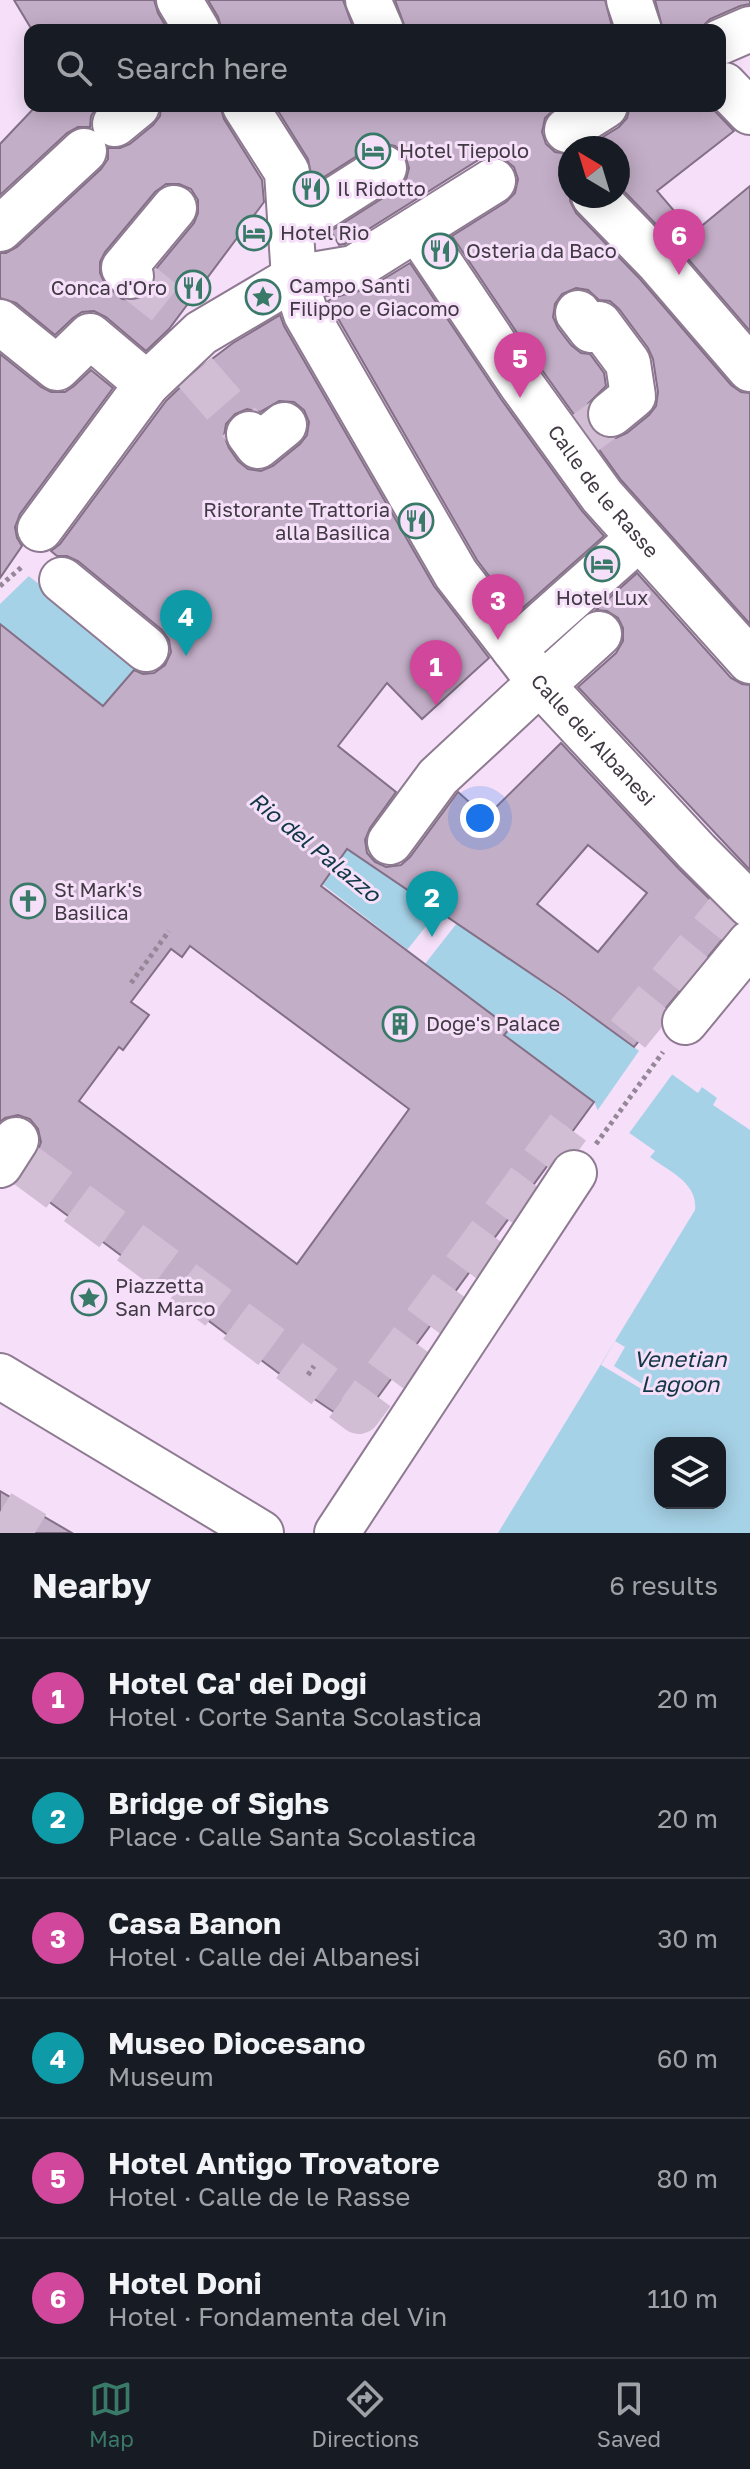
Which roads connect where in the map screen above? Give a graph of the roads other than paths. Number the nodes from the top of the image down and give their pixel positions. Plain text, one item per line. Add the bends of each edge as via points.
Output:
1 (179, 0) edge
2 (368, 0) edge
3 (629, 0) edge
4 (193, 24) edge
5 (378, 24) edge
6 (637, 24) edge
7 (750, 29) edge
8 (726, 39) edge
9 (249, 112) edge
10 (596, 112) edge
11 (112, 127) edge
12 (567, 130) dead end
13 (384, 168) dead end
14 (497, 184) dead end
15 (174, 208) dead end
16 (606, 208) edge
17 (290, 225) junction
18 (0, 229) edge
19 (417, 229) junction
20 (121, 276) dead end
21 (300, 296) junction
22 (578, 313) dead end
23 (0, 322) edge
24 (750, 369) edge
25 (147, 384) junction
26 (611, 414) tunnel mouth
27 (639, 538) junction
28 (599, 634) dead end
29 (146, 649) dead end
30 (514, 649) junction
31 (750, 661) edge
32 (541, 684) junction
33 (390, 842) dead end
34 (750, 905) edge
35 (750, 943) edge
36 (695, 998) dead end
37 (565, 1171) dead end
38 (0, 1376) edge
39 (261, 1533) edge
40 (337, 1533) edge

1 - 4 street
2 - 5 street
3 - 6 street
7 - 8 street
9 - 17 street via 287,172
10 - 12 street
11 - 18 street
13 - 17 street
14 - 19 street
15 - 20 street
16 - 24 street
17 - 21 street
19 - 21 street
19 - 27 street, Calle de le Rasse via 602,496
21 - 25 street via 189,343
21 - 30 street, Calle dei Albanesi via 456,574
22 - 26 street via 591,330 599,324 628,363 633,396
23 - 25 street via 57,368 90,336
25 - 29 street via 115,426 45,555
27 - 30 street
27 - 31 street, Calle de le Rasse
28 - 32 street
30 - 32 street, Calle dei Albanesi
32 - 33 street via 438,777
32 - 34 street, Calle dei Albanesi
35 - 36 street
37 - 40 street via 490,1272 390,1454
38 - 39 street

